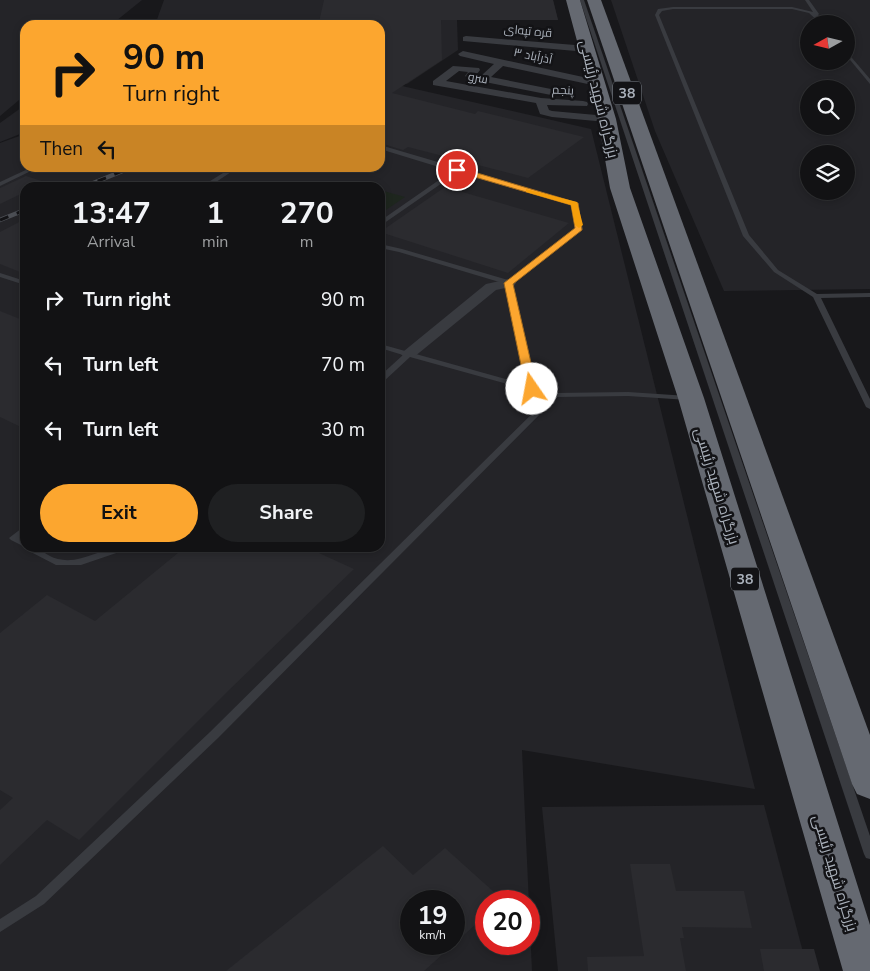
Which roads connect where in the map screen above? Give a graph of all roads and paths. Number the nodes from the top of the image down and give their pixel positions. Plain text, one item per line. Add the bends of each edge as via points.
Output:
1 (573, 0) edge
2 (582, 0) edge
3 (594, 0) edge
4 (807, 0) edge
5 (816, 14) joint
6 (465, 36) dead end
7 (587, 49) junction
8 (553, 52) dead end
9 (463, 54) dead end
10 (501, 62) junction
11 (855, 63) edge
12 (526, 68) junction
13 (546, 72) junction
14 (484, 78) junction
15 (870, 82) edge
16 (510, 83) junction
17 (597, 83) junction
18 (580, 87) dead end
19 (559, 90) junction
20 (493, 93) junction
21 (540, 101) junction
22 (583, 104) dead end
23 (607, 119) junction
24 (385, 148) edge
25 (457, 170) junction
26 (26, 172) edge
27 (228, 172) edge
28 (212, 182) edge
29 (0, 184) edge
30 (659, 186) junction
31 (620, 188) junction
32 (670, 217) junction
33 (385, 220) edge
34 (631, 220) junction
35 (385, 247) edge
36 (0, 275) edge
37 (20, 282) edge
38 (509, 283) junction
39 (870, 295) edge
40 (816, 296) junction
41 (385, 347) edge
42 (409, 354) junction
43 (385, 376) edge
44 (532, 389) junction
45 (555, 395) junction
46 (690, 398) junction
47 (870, 407) edge
48 (20, 534) edge
49 (20, 541) edge
50 (37, 552) edge
51 (110, 552) edge
52 (870, 784) edge
53 (870, 854) edge
54 (0, 926) edge
55 (864, 971) edge

1 - 7 highway, بزرگراه شهید رئیسی / 38
2 - 53 lane
3 - 30 highway, بزرگراه شهید رئیسی / 38
4 - 5 lane
5 - 40 lane via 792,8 673,8 660,10 657,15 746,236 776,271
6 - 7 street, قره تپه‌ای via 504,37
7 - 17 highway, بزرگراه شهید رئیسی / 38
8 - 13 street via 563,60
9 - 10 street, ۳ آذرآباد
10 - 12 street, ۳ آذرآباد
10 - 14 street
11 - 15 lane
12 - 13 street, ۳ آذرآباد
12 - 16 street
13 - 17 street, ۳ آذرآباد
14 - 16 street
14 - 20 street, سرو via 470,76 475,70 458,68 437,83
16 - 19 street
16 - 20 street
17 - 23 highway, بزرگراه شهید رئیسی / 38
18 - 19 street
19 - 21 street
20 - 21 street, سرو
21 - 22 street, پنجم
21 - 23 street via 544,112
23 - 31 highway, بزرگراه شهید رئیسی / 38
24 - 25 lane
25 - 33 lane
25 - 38 lane via 574,203 580,228
26 - 29 lane
27 - 28 lane
30 - 31 highway via 652,193 640,195
30 - 32 highway, بزرگراه شهید رئیسی / 38
31 - 34 highway, بزرگراه شهید رئیسی / 38
32 - 34 highway via 654,211 638,214
32 - 52 highway, بزرگراه شهید رئیسی / 38
34 - 46 highway, بزرگراه شهید رئیسی / 38
35 - 38 lane
36 - 37 lane
38 - 42 street via 491,287
38 - 44 lane
39 - 40 lane
40 - 47 lane
41 - 42 lane
42 - 43 lane
42 - 44 lane
44 - 45 lane
45 - 46 lane via 628,394
45 - 54 lane via 207,741 40,900
46 - 55 highway, بزرگراه شهید رئیسی / 38
48 - 49 lane via 14,538
50 - 51 lane via 56,562 81,562

